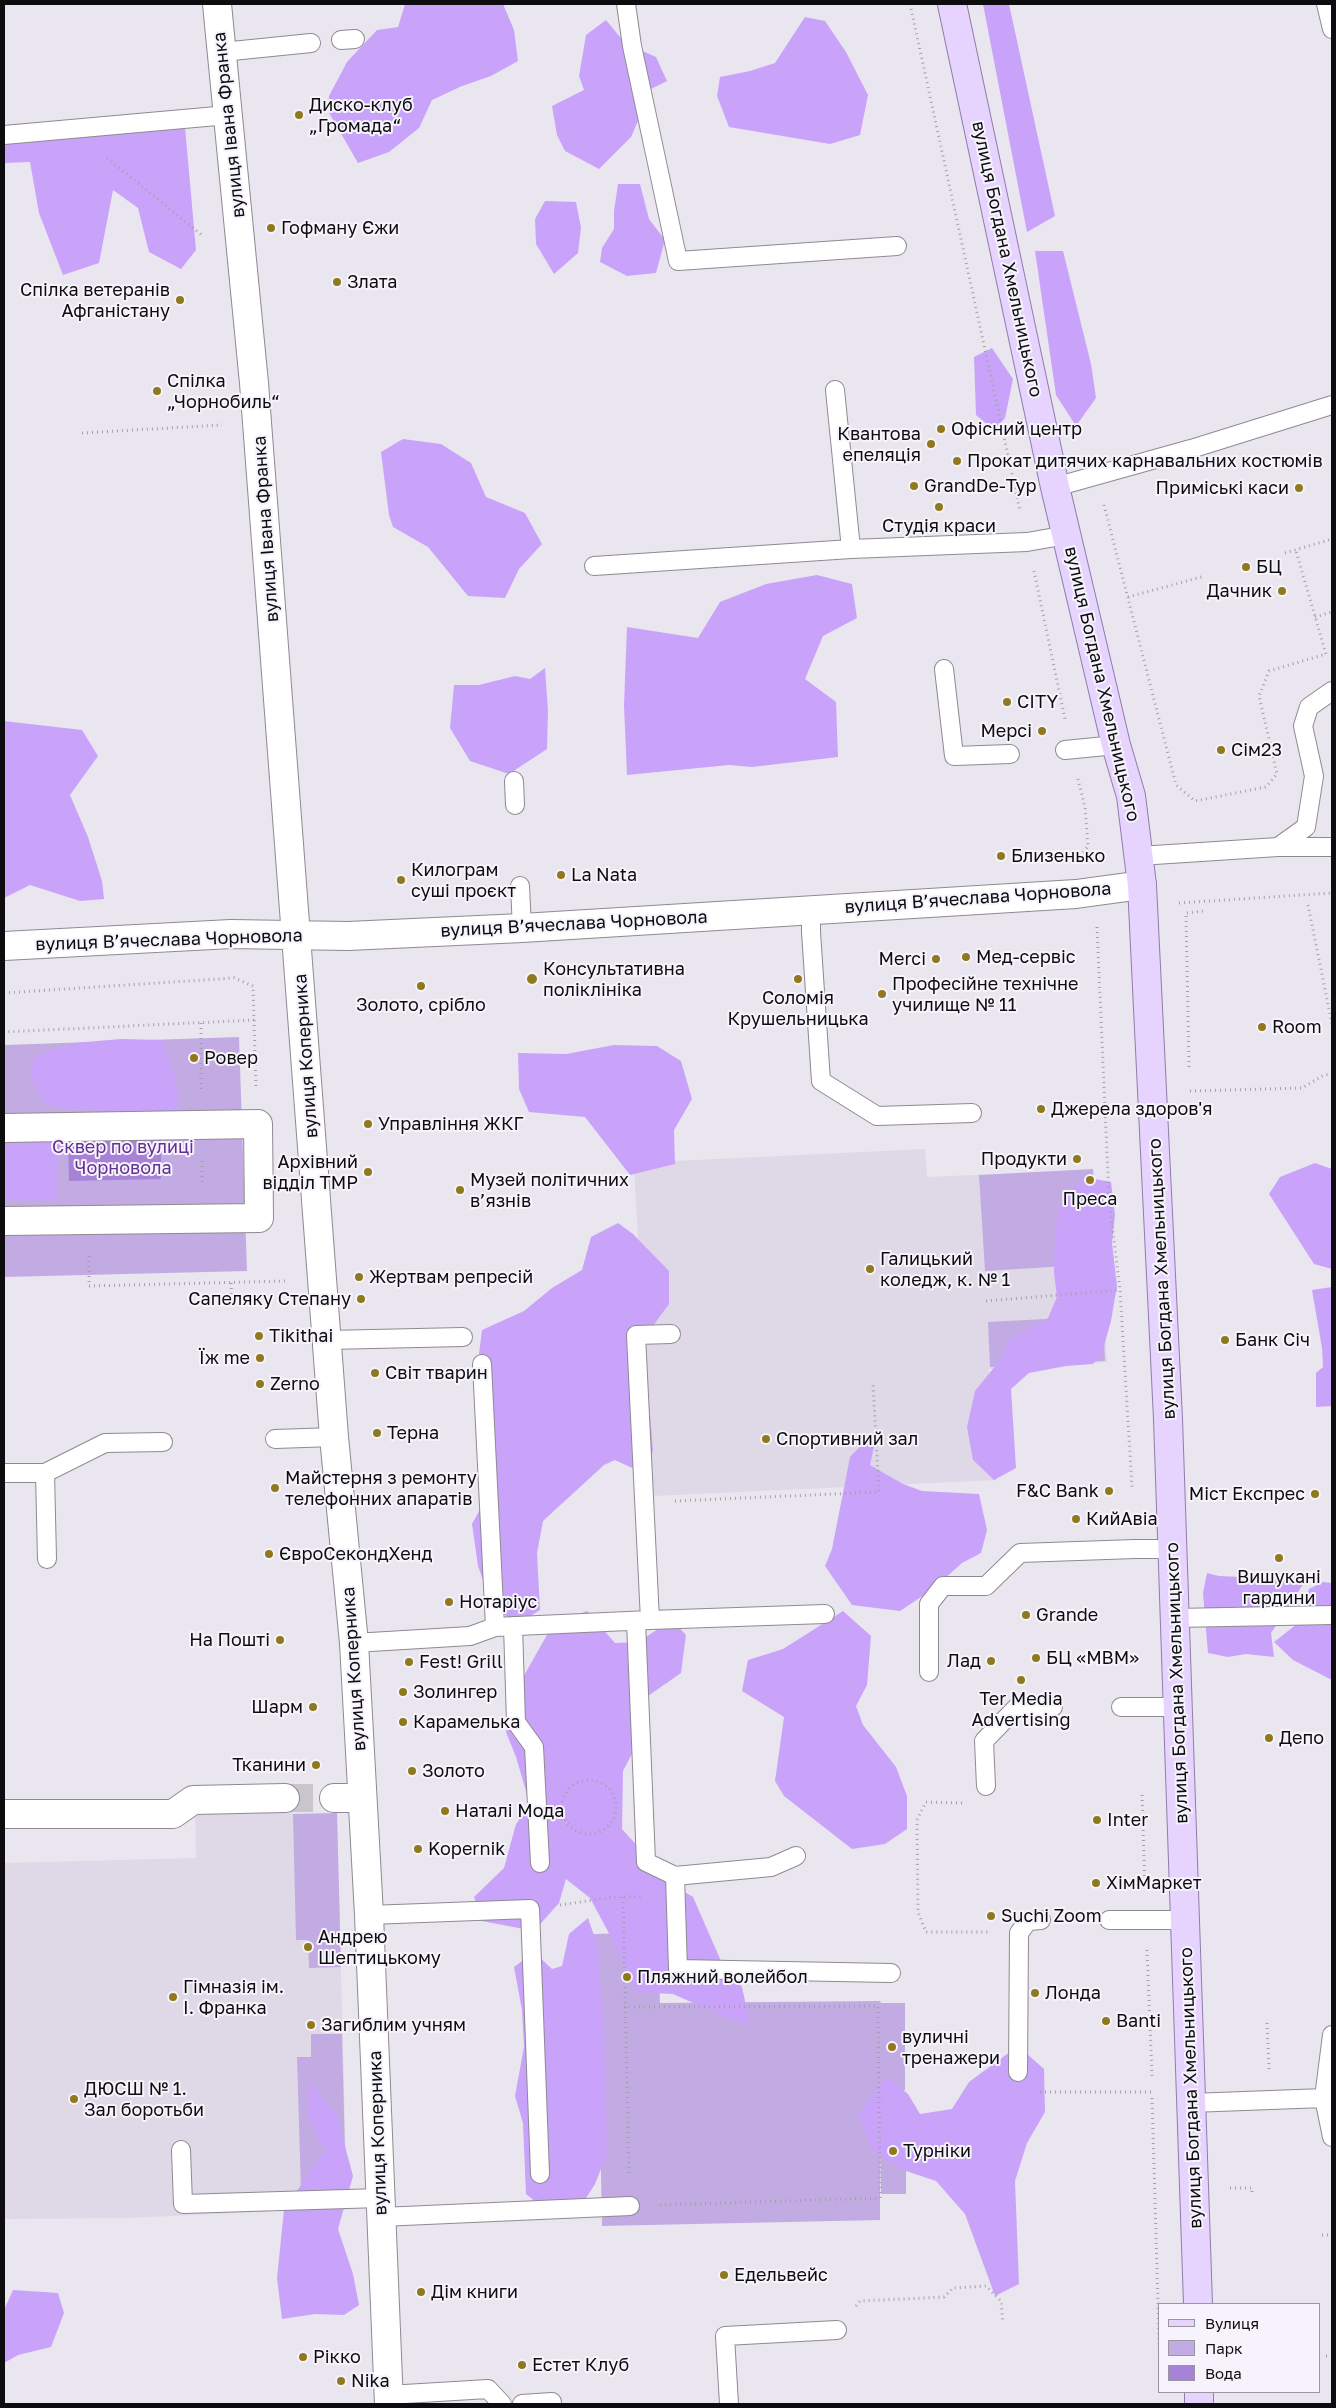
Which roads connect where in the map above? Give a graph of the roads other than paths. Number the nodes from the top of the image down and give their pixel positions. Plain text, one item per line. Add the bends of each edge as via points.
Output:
1 (218, 4) edge
2 (626, 4) edge
3 (952, 4) edge
4 (1326, 4) edge
5 (1332, 29) edge
6 (311, 44) dead end
7 (222, 52) junction
8 (228, 114) junction
9 (4, 135) edge
10 (897, 246) dead end
11 (835, 390) dead end
12 (1332, 405) edge
13 (1055, 486) junction
14 (1068, 536) junction
15 (851, 549) junction
16 (594, 566) dead end
17 (944, 669) dead end
18 (1332, 691) edge
19 (1116, 745) junction
20 (1068, 750) road end
21 (1010, 754) dead end
22 (514, 781) dead end
23 (515, 805) dead end
24 (1278, 847) junction
25 (1332, 847) edge
26 (1139, 856) junction
27 (1142, 885) junction
28 (520, 886) dead end
29 (811, 909) junction
30 (522, 928) junction
31 (297, 934) junction
32 (4, 946) edge
33 (972, 1113) dead end
34 (4, 1128) edge
35 (4, 1221) edge
36 (672, 1334) dead end
37 (463, 1337) dead end
38 (327, 1340) junction
39 (482, 1364) dead end
40 (334, 1437) junction
41 (276, 1439) dead end
42 (163, 1442) dead end
43 (4, 1473) edge
44 (45, 1473) junction
45 (1173, 1549) junction
46 (47, 1559) dead end
47 (825, 1614) dead end
48 (1332, 1615) edge
49 (1175, 1618) junction
50 (643, 1621) junction
51 (504, 1626) junction
52 (354, 1643) junction
53 (929, 1672) dead end
54 (1053, 1707) dead end
55 (1121, 1707) dead end
56 (1178, 1707) junction
57 (986, 1786) road end
58 (285, 1798) tunnel mouth
59 (334, 1798) tunnel mouth
60 (361, 1798) junction
61 (4, 1814) edge
62 (796, 1856) dead end
63 (540, 1862) dead end
64 (675, 1876) junction
65 (369, 1915) junction
66 (1040, 1920) dead end
67 (1109, 1920) dead end
68 (1186, 1920) junction
69 (890, 1973) dead end
70 (1332, 2035) edge
71 (1018, 2072) road end
72 (1324, 2098) junction
73 (1191, 2103) junction
74 (1332, 2137) edge
75 (181, 2150) dead end
76 (540, 2174) dead end
77 (630, 2206) road end
78 (381, 2208) junction
79 (1198, 2303) edge
80 (837, 2330) road end
81 (388, 2400) edge
82 (552, 2402) dead end
83 (502, 2404) edge
84 (522, 2404) edge
85 (729, 2404) edge

1 - 7 street, вулиця Івана Франка
2 - 10 lane via 678,261
3 - 13 main road, вулиця Богдана Хмельницького
4 - 5 lane
6 - 7 lane
7 - 8 street, вулиця Івана Франка
8 - 9 lane
8 - 31 street, вулиця Івана Франка via 258,422
11 - 15 lane
12 - 13 lane via 1191,449
13 - 14 main road, вулиця Богдана Хмельницького
14 - 15 lane via 1027,542
14 - 19 main road, вулиця Богдана Хмельницького
15 - 16 lane
17 - 21 lane via 954,756
18 - 24 lane via 1309,707 1303,726 1314,776 1306,827
19 - 20 lane
19 - 26 main road, вулиця Богдана Хмельницького via 1131,796
22 - 23 lane
24 - 25 lane
24 - 26 lane
26 - 27 main road, вулиця Богдана Хмельницького
27 - 29 street, вулиця Вʼячеслава Чорновола via 1076,894
27 - 45 main road, вулиця Богдана Хмельницького
28 - 30 lane
29 - 30 street, вулиця Вʼячеслава Чорновола
29 - 33 lane via 820,1081 877,1116
30 - 31 street, вулиця Вʼячеслава Чорновола via 348,936
31 - 32 street, вулиця Вʼячеслава Чорновола via 232,934
31 - 38 street, вулиця Коперника
34 - 35 street via 258,1124 259,1218
36 - 50 lane via 636,1335 644,1502
37 - 38 lane
38 - 40 street, вулиця Коперника
39 - 51 lane
40 - 41 lane
40 - 52 street, вулиця Коперника
42 - 44 lane via 105,1443
43 - 44 lane
44 - 46 lane
45 - 49 main road, вулиця Богдана Хмельницького
45 - 53 lane via 1020,1553 986,1586 943,1586 929,1604
47 - 50 lane
48 - 49 lane
49 - 56 main road, вулиця Богдана Хмельницького
50 - 51 lane
50 - 64 lane via 646,1862
51 - 52 lane via 470,1636
51 - 63 lane via 516,1722 534,1747
52 - 60 street, вулиця Коперника
54 - 57 lane via 1017,1707 984,1741
55 - 56 lane
56 - 68 main road, вулиця Богдана Хмельницького
58 - 61 street via 193,1800 173,1814
59 - 60 street
60 - 65 street, вулиця Коперника
62 - 64 lane via 771,1867
64 - 69 lane via 678,1970
65 - 76 lane via 530,1910
65 - 78 street, вулиця Коперника
66 - 71 lane via 1028,1921 1018,1933
67 - 68 lane
68 - 73 main road, вулиця Богдана Хмельницького
70 - 72 lane
72 - 73 lane
72 - 74 lane
73 - 79 main road, вулиця Богдана Хмельницького
75 - 78 lane via 183,2204
77 - 78 lane
78 - 81 street, вулиця Коперника
80 - 85 lane via 725,2336
81 - 83 lane via 488,2389
82 - 84 lane

